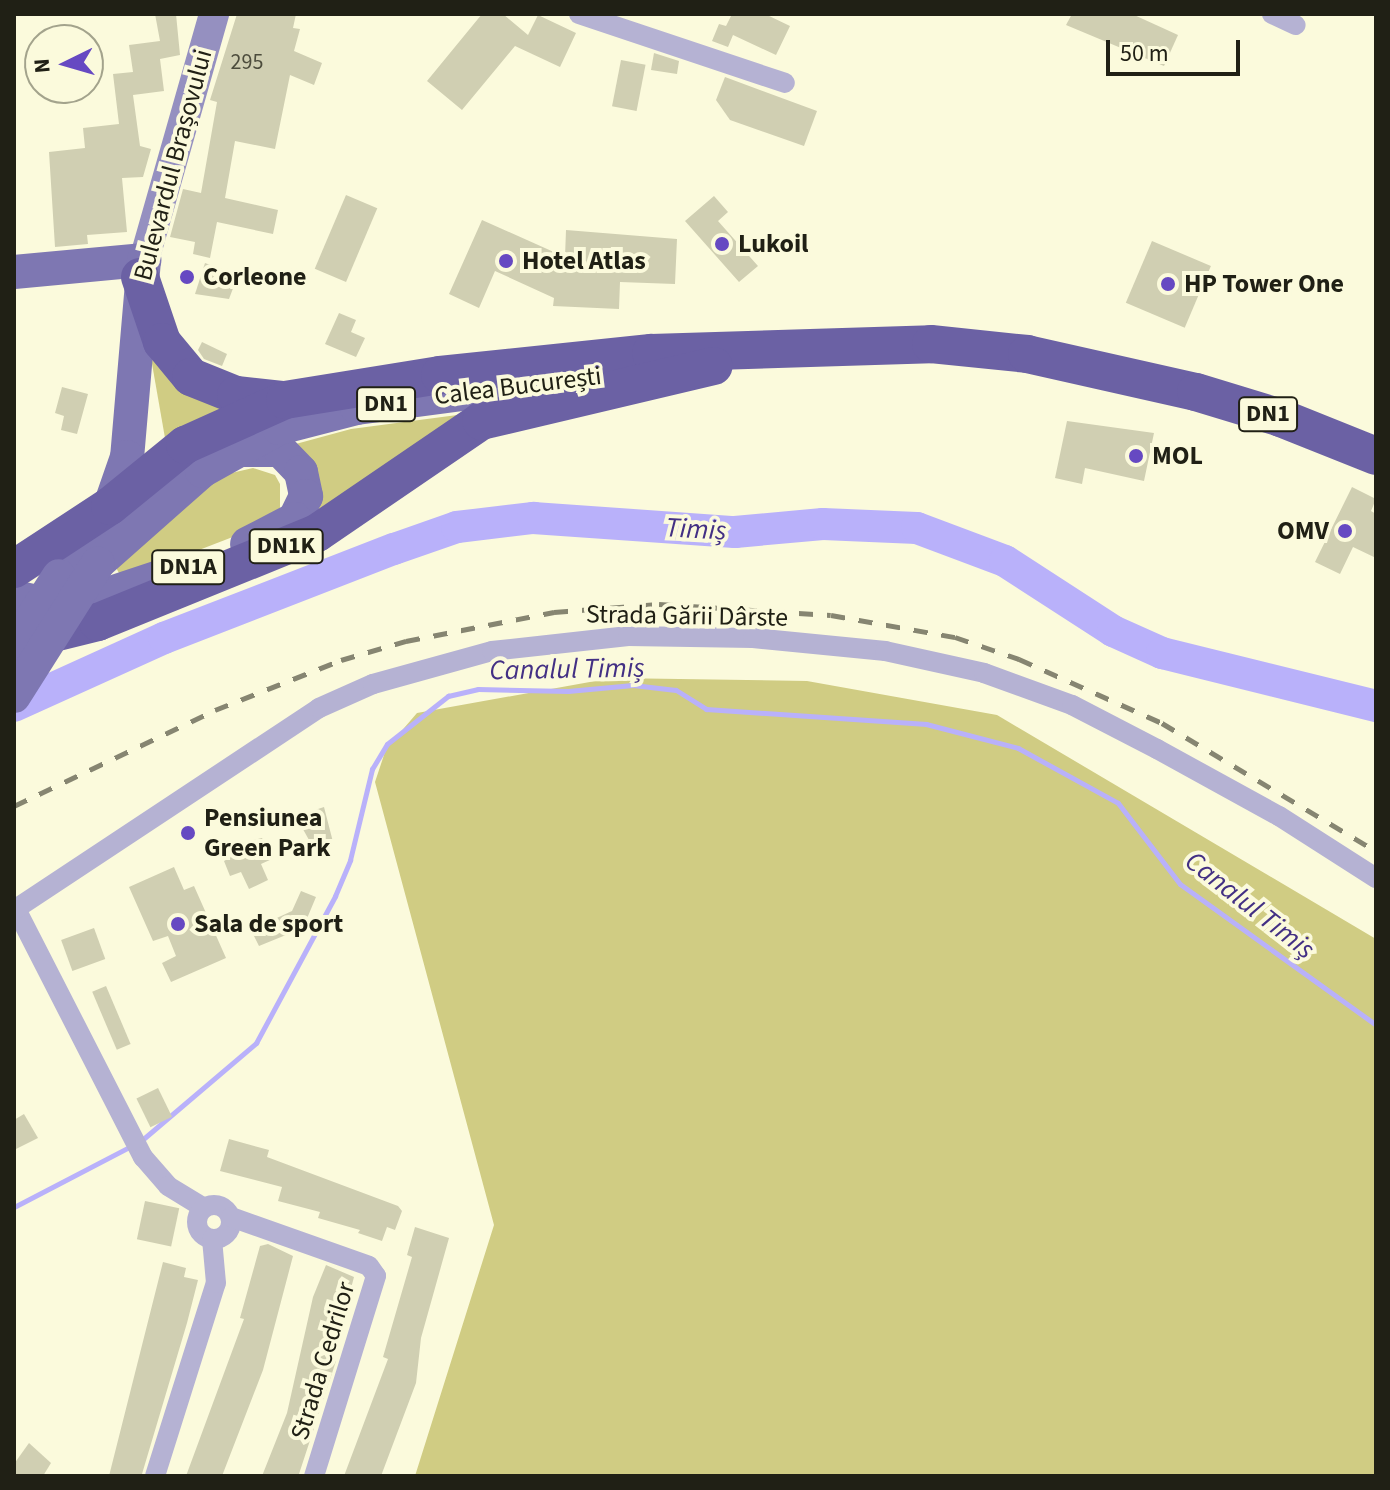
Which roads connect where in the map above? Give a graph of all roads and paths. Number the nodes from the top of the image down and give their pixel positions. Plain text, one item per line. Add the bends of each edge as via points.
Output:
1 (214, 14) edge
2 (579, 14) edge
3 (1272, 14) edge
4 (1296, 25) dead end
5 (785, 83) dead end
6 (142, 268) junction
7 (14, 272) edge
8 (759, 353) junction
9 (285, 400) junction
10 (235, 451) junction
11 (1376, 456) edge
12 (110, 506) junction
13 (33, 569) edge
14 (14, 597) edge
15 (18, 640) edge
16 (14, 696) edge
17 (1376, 878) edge
18 (15, 910) edge
19 (204, 1208) junction
20 (231, 1217) junction
21 (212, 1239) junction
22 (155, 1476) edge
23 (314, 1476) edge

1 - 6 main road, Bulevardul Brașovului
2 - 5 street
3 - 4 street
6 - 7 main road
6 - 9 highway via 162,342 191,377 236,395
6 - 12 main road, Bulevardul Brașovului via 132,436
8 - 9 highway, Calea București / DN1 via 651,353 440,375
8 - 10 main road, Calea București / DN1 via 357,408 279,428
8 - 11 highway, Calea București / DN1 via 931,344 1027,354 1196,392
8 - 15 highway, DN1K via 653,384 489,417 317,533 98,622
9 - 12 highway, Calea București / DN1 via 185,445
10 - 14 main road, DN1A via 280,450 294,460 306,496 295,519 265,537 113,595 63,604
10 - 16 main road, Calea București / DN1, bridge via 160,504 98,563
12 - 13 highway, Calea București
13 - 15 main road, bridge
17 - 18 street, Strada Gării Dârste via 1279,816 1157,749 1072,705 984,673 885,651 753,638 628,636 492,651 373,684 319,708
18 - 19 street via 143,1157 168,1186
19 - 20 street via 220,1205
19 - 21 street via 198,1229
20 - 21 street via 227,1233
20 - 23 street, Strada Cedrilor via 369,1266 376,1276
21 - 22 street via 216,1283

